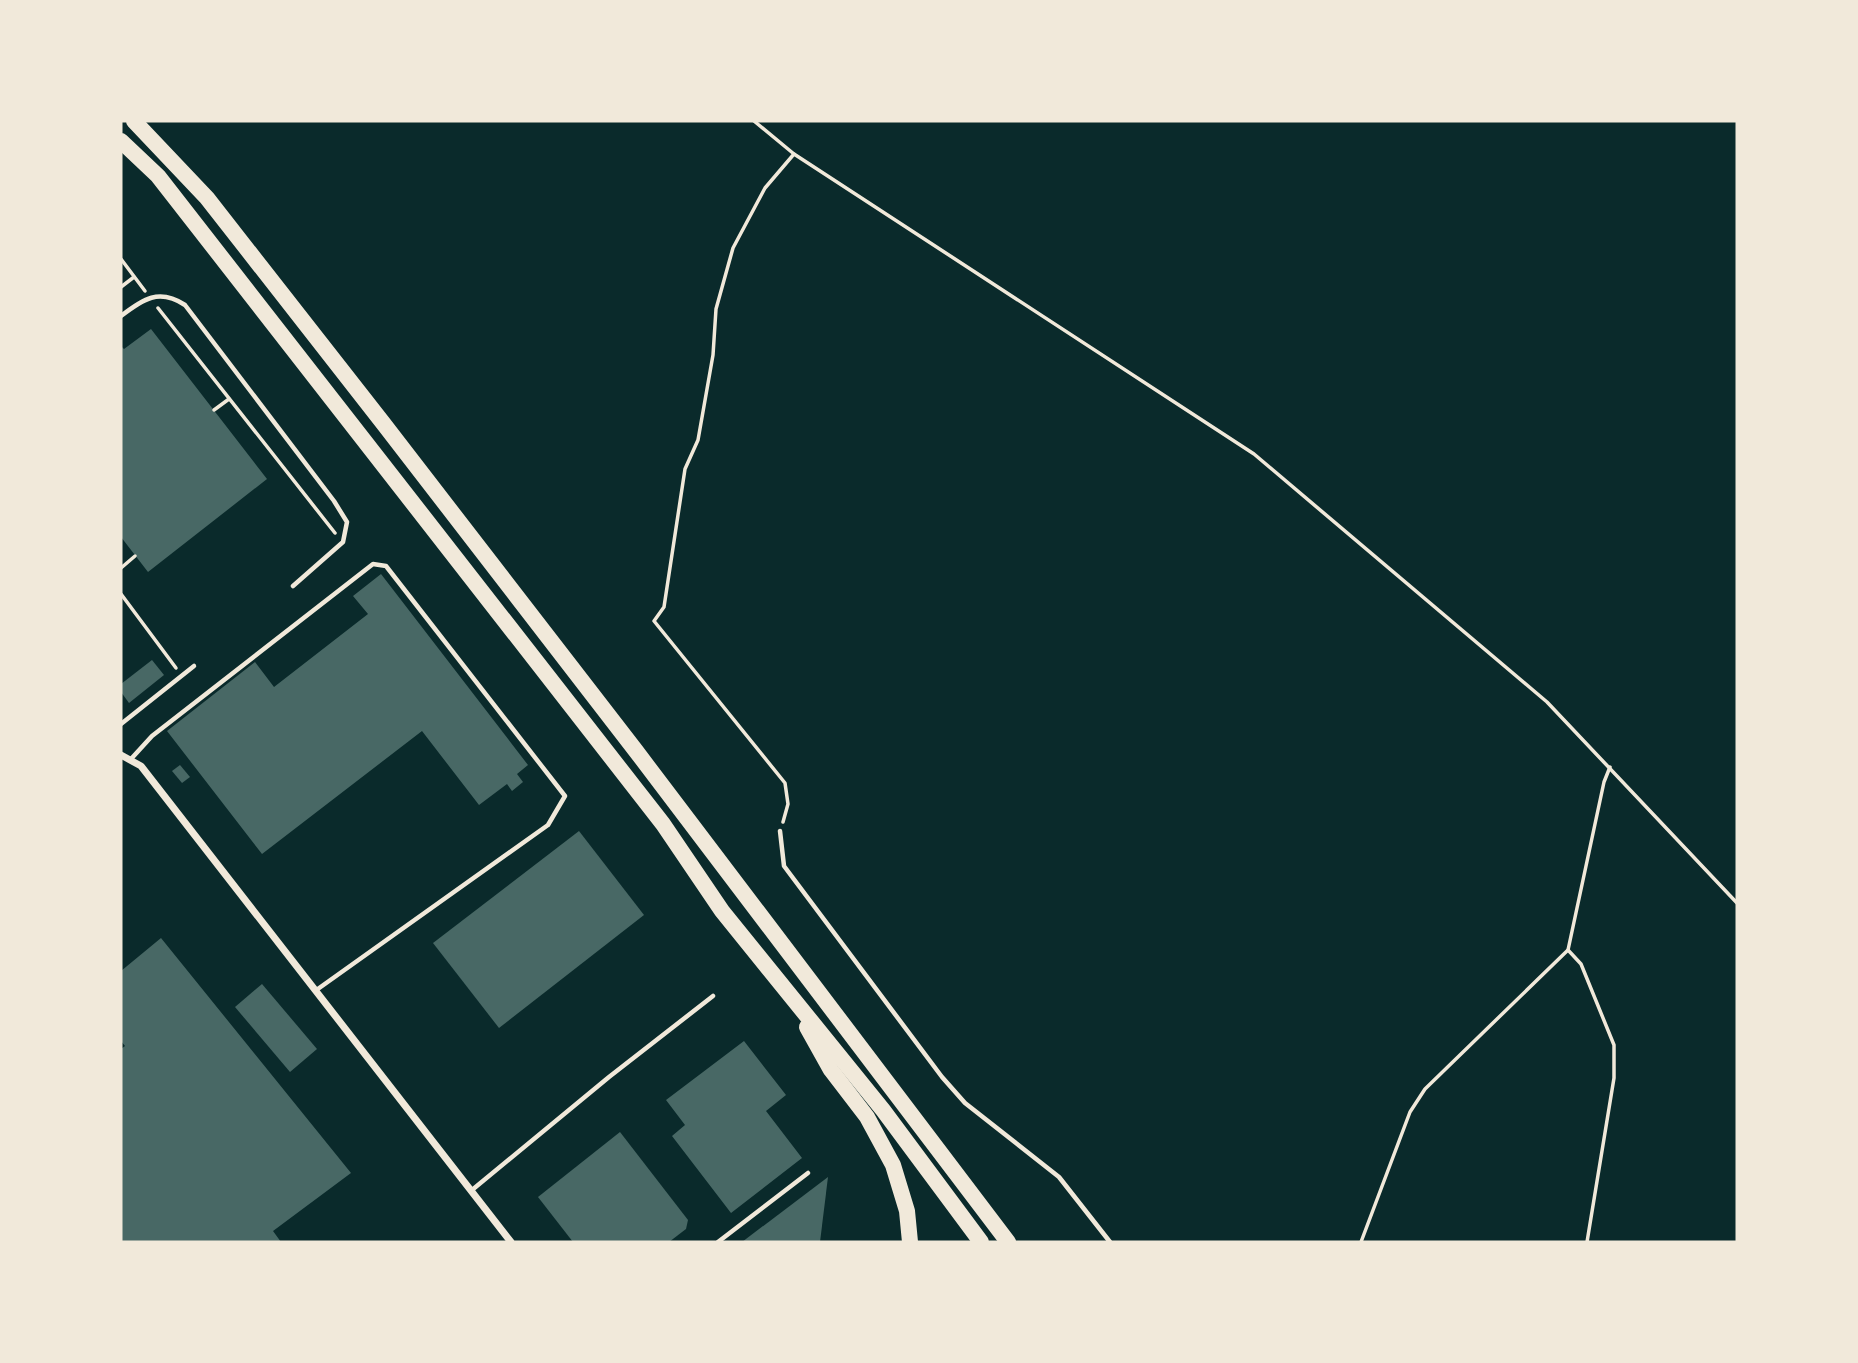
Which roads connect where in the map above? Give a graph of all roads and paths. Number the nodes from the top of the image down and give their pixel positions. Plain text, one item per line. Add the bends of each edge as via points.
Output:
1 (134, 121) edge
2 (754, 121) edge
3 (121, 141) edge
4 (794, 154) junction
5 (121, 259) edge
6 (134, 277) junction
7 (121, 287) edge
8 (149, 296) junction
9 (121, 316) edge
10 (229, 398) junction
11 (214, 410) dead end
12 (342, 542) junction
13 (135, 556) dead end
14 (121, 568) edge
15 (293, 586) dead end
16 (121, 594) edge
17 (194, 666) dead end
18 (182, 676) junction
19 (121, 724) edge
20 (121, 755) edge
21 (131, 759) junction
22 (1610, 768) junction
23 (780, 831) joint
24 (1737, 903) edge
25 (1567, 950) junction
26 (315, 991) junction
27 (713, 996) dead end
28 (799, 1009) junction
29 (808, 1173) dead end
30 (471, 1191) junction
31 (511, 1242) edge
32 (718, 1242) edge
33 (910, 1242) edge
34 (981, 1242) edge
35 (1007, 1242) edge
36 (1110, 1242) edge
37 (1361, 1242) edge
38 (1587, 1242) edge

1 - 35 main road via 207,198 359,392
2 - 4 path
3 - 28 main road via 159,176 655,813 722,911
4 - 22 path via 1254,454 1547,702
4 - 23 path via 765,188 733,248 716,309 698,440 685,469 664,607 654,621 785,783 789,804
5 - 6 path
6 - 7 path
6 - 8 path
8 - 9 lane
8 - 10 path
8 - 12 lane via 171,296 185,305 334,501 347,522
10 - 11 path
10 - 12 path
12 - 15 lane
13 - 14 path
16 - 18 path
17 - 18 lane
18 - 19 lane
20 - 21 street
21 - 26 street
21 - 26 lane via 152,736 373,564 386,566 394,576 565,796 548,825
22 - 24 path
22 - 25 path
23 - 36 lane via 784,866 942,1077 965,1103 1059,1177
25 - 37 path via 1425,1089 1410,1112
25 - 38 path via 1581,964 1614,1045 1614,1077
26 - 30 street
27 - 30 lane
28 - 33 main road via 814,1044 867,1117 893,1165 907,1211
28 - 34 main road via 883,1110
29 - 32 lane
30 - 31 street

